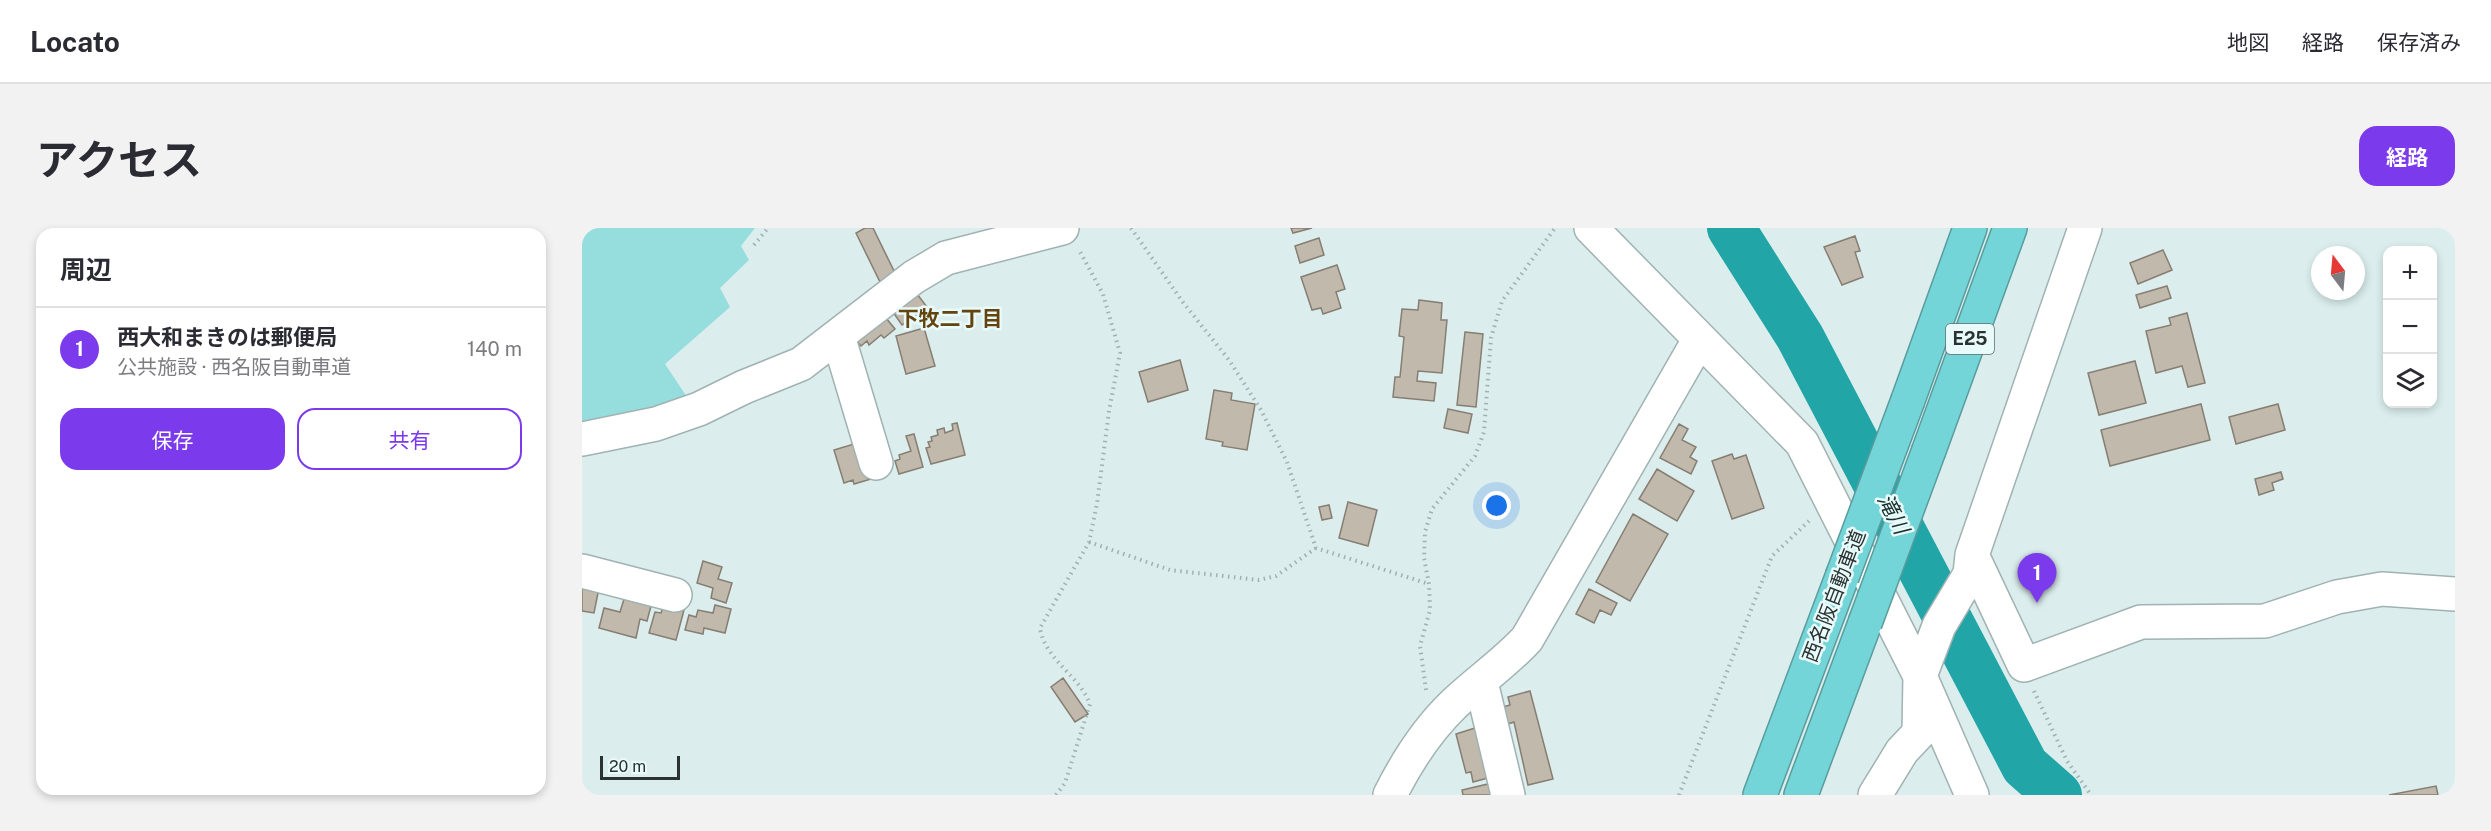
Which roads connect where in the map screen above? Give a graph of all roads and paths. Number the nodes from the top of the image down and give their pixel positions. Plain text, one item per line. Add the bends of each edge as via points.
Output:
1 (768, 228) edge
2 (1131, 228) edge
3 (1555, 228) edge
4 (1591, 228) edge
5 (1970, 228) edge
6 (2010, 228) edge
7 (2085, 228) edge
8 (1016, 233) edge
9 (1070, 237) edge
10 (754, 245) dead end
11 (838, 336) junction
12 (1699, 340) junction
13 (582, 439) edge
14 (876, 463) dead end
15 (1831, 500) junction
16 (1089, 542) junction
17 (1316, 548) junction
18 (1971, 565) junction
19 (582, 570) edge
20 (1429, 584) junction
21 (2455, 594) edge
22 (675, 595) dead end
23 (2024, 665) junction
24 (1920, 676) junction
25 (1481, 682) junction
26 (1427, 736) junction
27 (1056, 795) edge
28 (1390, 795) edge
29 (1508, 795) edge
30 (1679, 795) edge
31 (1760, 795) edge
32 (1801, 795) edge
33 (1875, 795) edge
34 (1972, 795) edge
35 (2091, 795) edge

1 - 10 path
2 - 17 path via 1229,360 1261,410 1287,462
3 - 20 path via 1502,301 1491,338 1484,432 1475,456 1432,509 1425,532
4 - 12 street
5 - 31 highway, 西名阪自動車道 / E25, bridge
6 - 32 highway, 西名阪自動車道 / E25, bridge
7 - 18 street
8 - 9 street
8 - 11 street via 946,258 914,277
9 - 16 path via 1102,294 1120,353
11 - 13 street via 801,364 699,409 656,424
11 - 14 street
12 - 15 street via 1802,443
12 - 25 street via 1527,639
15 - 24 street
15 - 30 path via 1772,556
16 - 17 path via 1170,570 1259,580 1276,576
16 - 27 path via 1040,628 1046,648 1086,694 1090,704 1065,783
17 - 20 path
18 - 23 street
18 - 24 street via 1939,626
19 - 22 street
20 - 26 path via 1430,610 1420,646 1427,694
21 - 23 street via 2382,589 2337,597 2265,621 2141,622
23 - 35 path via 2067,761
24 - 33 street via 1919,733 1902,751
24 - 34 street
25 - 26 street via 1453,705
25 - 29 street
26 - 28 street

